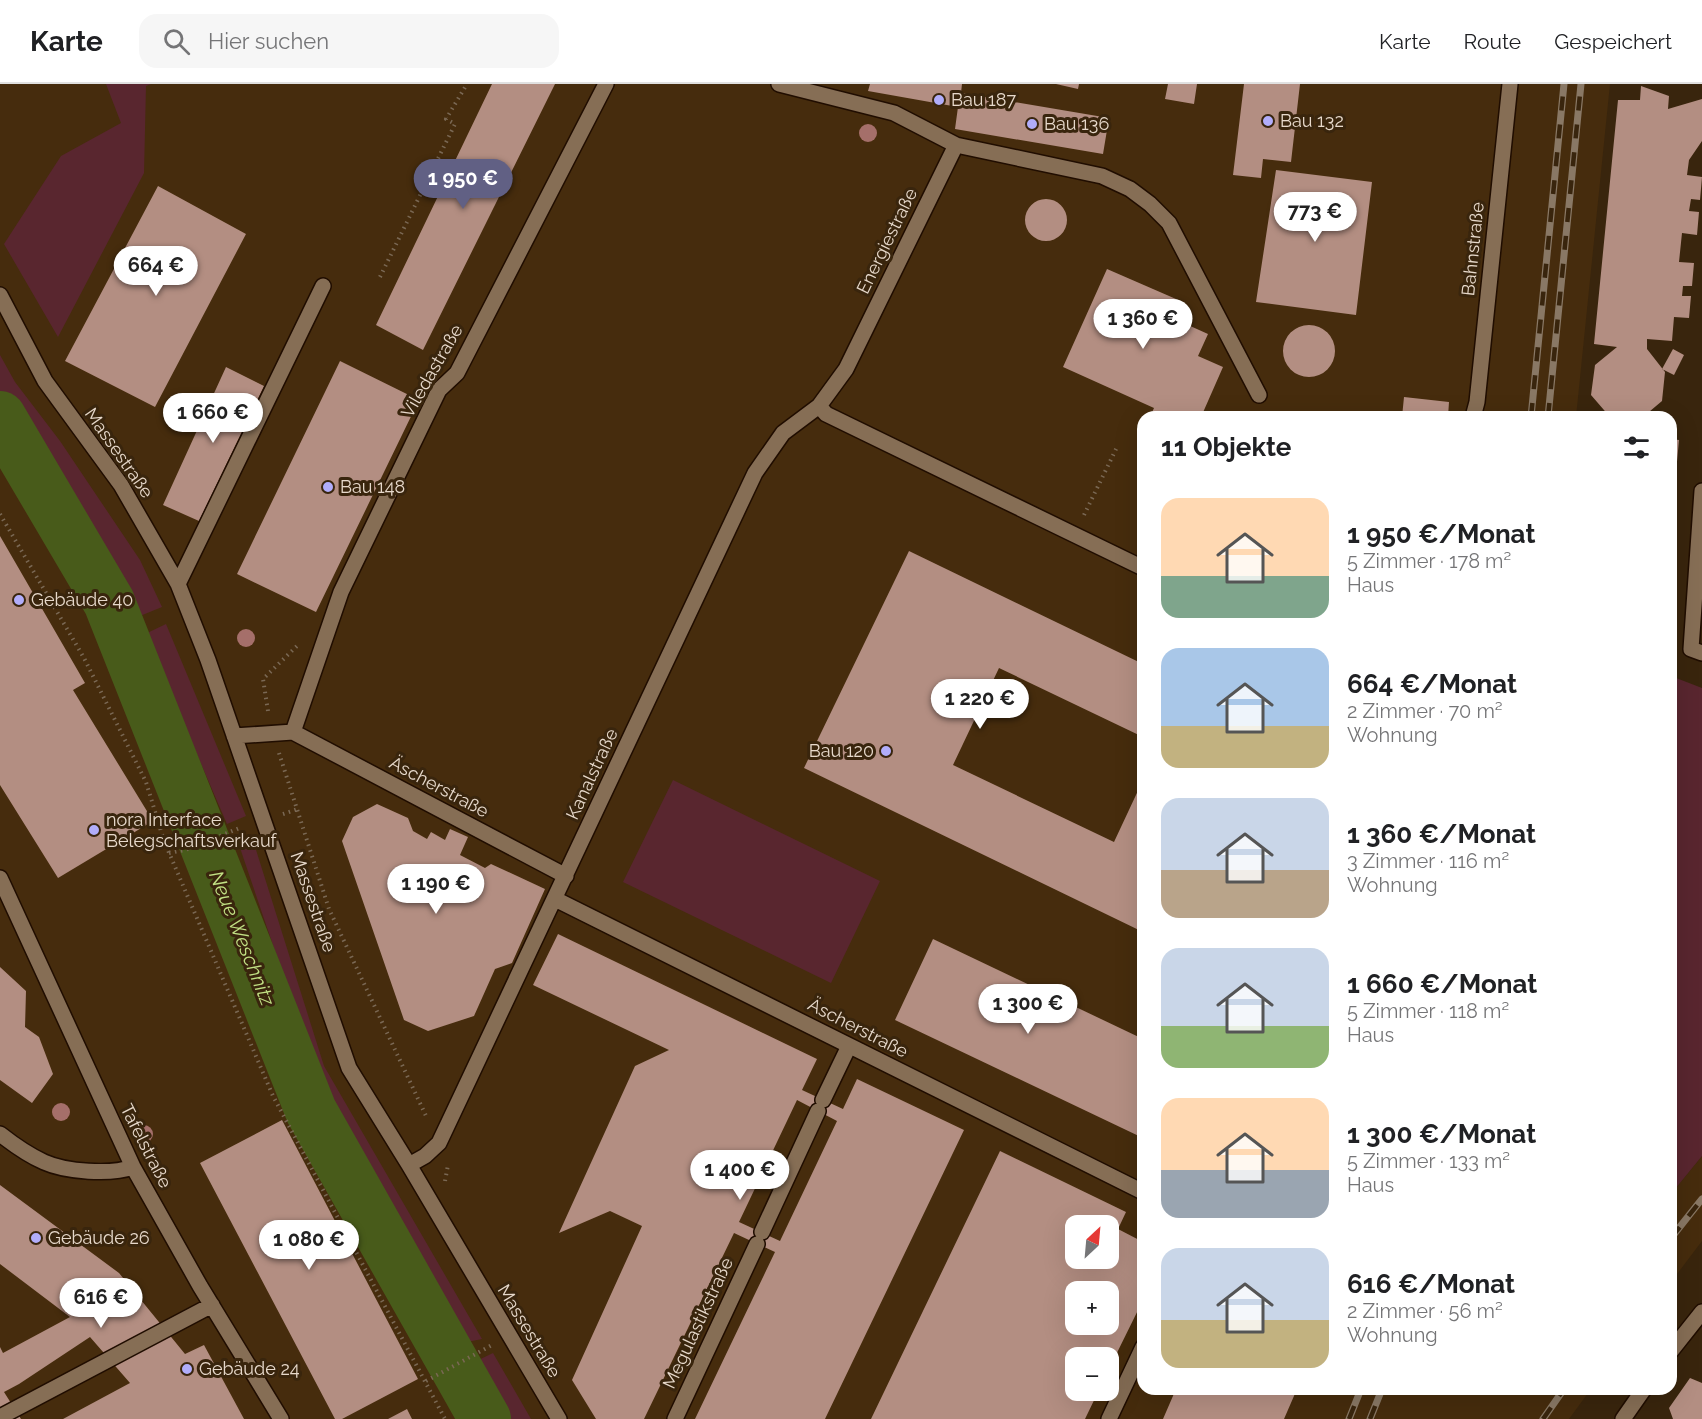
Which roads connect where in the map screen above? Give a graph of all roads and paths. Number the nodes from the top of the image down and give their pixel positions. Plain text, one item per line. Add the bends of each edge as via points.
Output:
1 (467, 84) edge
2 (606, 84) edge
3 (779, 84) edge
4 (1510, 84) edge
5 (956, 145) junction
6 (380, 277) dead end
7 (323, 286) dead end
8 (0, 295) edge
9 (1259, 395) dead end
10 (819, 406) junction
11 (1475, 411) edge
12 (1118, 445) dead end
13 (1702, 491) edge
14 (0, 514) edge
15 (1074, 535) junction
16 (1137, 565) edge
17 (178, 584) junction
18 (302, 641) dead end
19 (1702, 653) edge
20 (293, 732) junction
21 (271, 733) junction
22 (234, 736) junction
23 (248, 825) dead end
24 (169, 853) junction
25 (566, 876) junction
26 (0, 878) edge
27 (555, 899) junction
28 (849, 1046) junction
29 (0, 1134) edge
30 (439, 1143) junction
31 (409, 1165) junction
32 (133, 1167) junction
33 (444, 1182) dead end
34 (1137, 1189) edge
35 (212, 1305) junction
36 (1702, 1312) edge
37 (1677, 1343) edge
38 (471, 1356) dead end
39 (1137, 1360) edge
40 (426, 1380) junction
41 (1640, 1395) edge
42 (0, 1417) edge
43 (281, 1419) edge
44 (445, 1419) edge
45 (559, 1419) edge
46 (675, 1419) edge
47 (1109, 1419) edge
48 (1623, 1419) edge

1 - 6 path via 446,118 455,124
2 - 20 street, Viledastraße via 456,373 439,390 341,592
3 - 5 street via 894,113
4 - 11 street, Bahnstraße
5 - 9 street via 1102,176 1150,204 1169,223
5 - 10 street, Energiestraße via 846,369
7 - 17 street
8 - 17 street, Massestraße via 45,381 121,485
10 - 15 street via 826,414
10 - 25 street, Kanalstraße via 783,433 755,473
12 - 15 path
13 - 19 street via 1691,649
14 - 24 path via 84,658 141,772
15 - 16 street
17 - 22 street, Massestraße
18 - 21 path via 263,679
20 - 21 street
20 - 25 street, Äscherstraße
21 - 22 street
21 - 30 path via 329,909
22 - 31 street, Massestraße via 349,1068
23 - 24 path
24 - 40 path via 273,1096
25 - 27 street, Kanalstraße
26 - 32 street, Tafelstraße
27 - 28 street, Äscherstraße
27 - 30 street, Kanalstraße
28 - 34 street, Äscherstraße
28 - 46 street, Megulastikstraße
29 - 32 street via 46,1163 84,1171 122,1171
30 - 31 street, Kanalstraße
30 - 33 path via 449,1163
31 - 45 street, Massestraße
32 - 35 street, Tafelstraße
35 - 42 street
35 - 43 street, Tafelstraße
36 - 37 street
38 - 40 path
39 - 47 street
40 - 44 path
41 - 48 street

